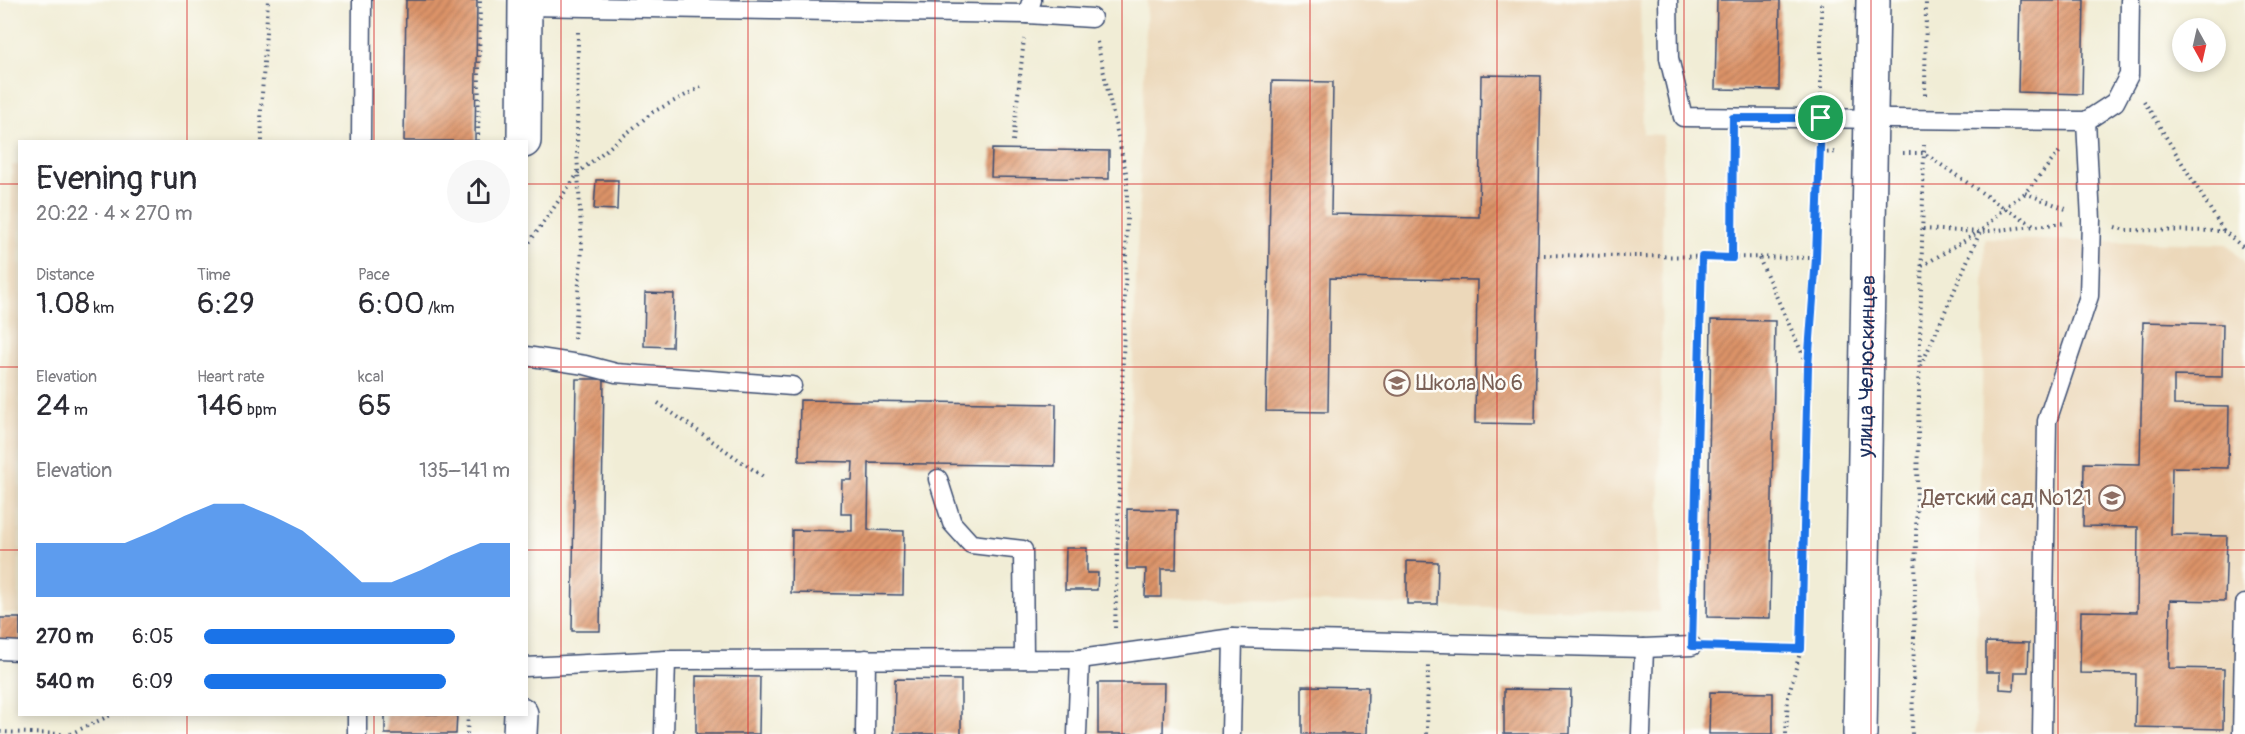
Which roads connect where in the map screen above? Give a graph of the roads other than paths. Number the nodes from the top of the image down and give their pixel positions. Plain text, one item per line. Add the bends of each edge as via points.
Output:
1 (362, 0) edge
2 (1668, 0) edge
3 (1873, 0) edge
4 (2130, 0) edge
5 (525, 3) edge
6 (578, 4) edge
7 (1029, 7) edge
8 (1092, 18) road end
9 (1871, 118) junction
10 (2086, 121) junction
11 (361, 140) edge
12 (524, 140) edge
13 (528, 356) edge
14 (792, 386) dead end
15 (938, 479) dead end
16 (2245, 604) edge
17 (1233, 638) junction
18 (1692, 646) road end
19 (1644, 648) junction
20 (0, 650) edge
21 (18, 651) edge
22 (866, 659) junction
23 (1024, 659) junction
24 (1080, 659) junction
25 (666, 660) junction
26 (528, 667) edge
27 (357, 716) edge
28 (521, 716) edge
29 (357, 734) edge
30 (520, 734) edge
31 (664, 734) edge
32 (865, 734) edge
33 (1077, 734) edge
34 (1231, 734) edge
35 (1641, 734) edge
36 (1860, 734) edge
37 (2042, 734) edge
38 (2242, 734) edge

1 - 11 lane
2 - 9 lane via 1669,58 1683,117
3 - 9 street, улица Челюскинцев
4 - 10 lane via 2129,75 2115,102
5 - 6 lane
5 - 12 street
6 - 7 lane
7 - 8 lane
9 - 10 lane
9 - 36 street, улица Челюскинцев
10 - 37 lane via 2091,220 2089,296 2047,421
13 - 14 lane via 616,373
15 - 23 lane via 952,523 971,544 1023,550
16 - 38 lane
17 - 19 lane
17 - 24 lane
17 - 34 lane
18 - 19 lane
19 - 35 lane
20 - 21 lane
22 - 23 lane
22 - 25 lane
22 - 32 lane
23 - 24 lane
24 - 33 lane
25 - 26 lane
25 - 31 lane
27 - 29 lane
28 - 30 street

